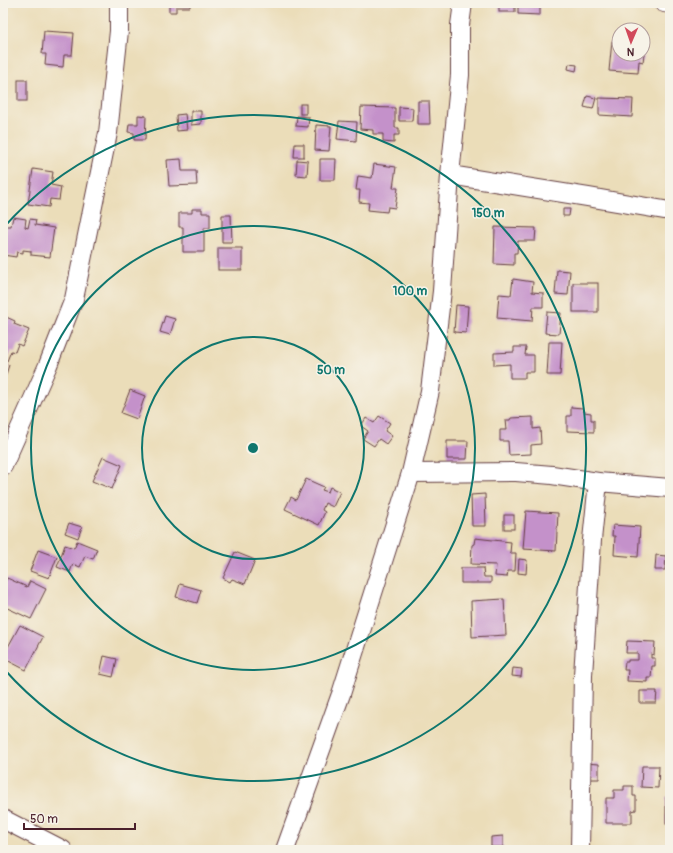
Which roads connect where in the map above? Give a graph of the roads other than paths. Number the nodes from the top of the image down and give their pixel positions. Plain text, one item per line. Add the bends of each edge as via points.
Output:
1 (118, 3) edge
2 (463, 3) edge
3 (664, 3) edge
4 (670, 4) edge
5 (450, 175) junction
6 (670, 211) edge
7 (3, 466) edge
8 (411, 473) junction
9 (598, 482) junction
10 (670, 488) edge
11 (3, 819) edge
12 (63, 850) edge
13 (286, 850) edge
14 (580, 850) edge

1 - 7 street via 119,31 108,133 74,299
2 - 5 street via 460,25 460,75
3 - 4 street
5 - 6 street
5 - 8 street via 442,291 430,391
8 - 9 street via 516,472
8 - 13 street via 341,694
9 - 10 street
9 - 14 street via 583,675
11 - 12 street

